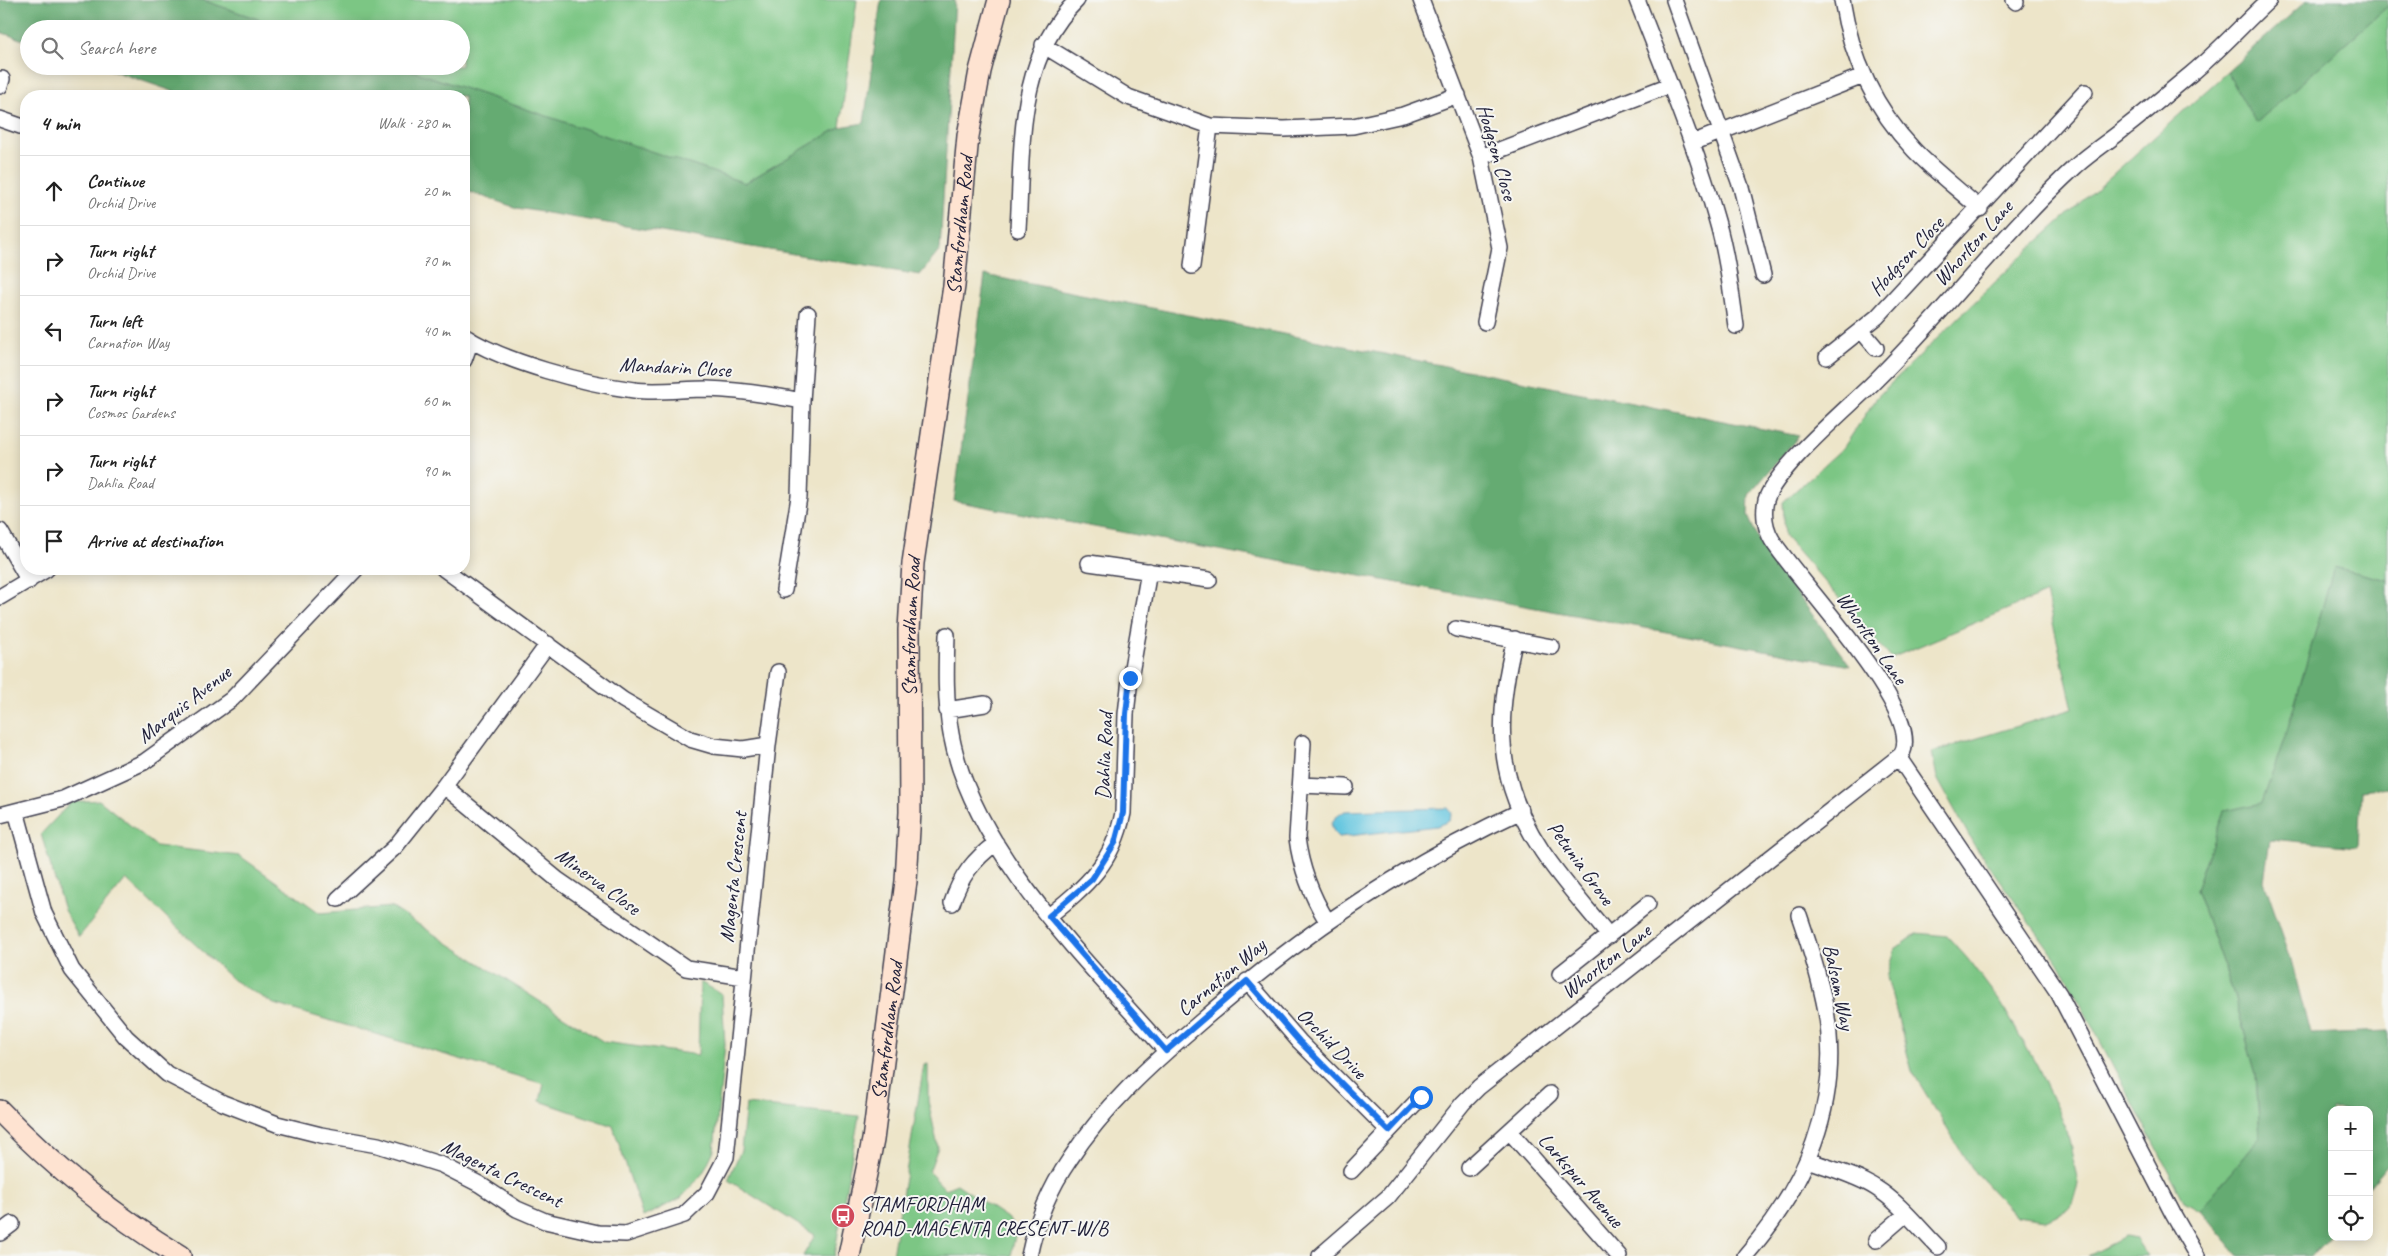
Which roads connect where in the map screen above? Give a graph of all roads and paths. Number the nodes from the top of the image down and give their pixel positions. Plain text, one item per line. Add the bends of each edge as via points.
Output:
1 (999, 0) edge
2 (1076, 0) edge
3 (1421, 0) edge
4 (1638, 0) edge
5 (1674, 0) edge
6 (1842, 0) edge
7 (2269, 0) edge
8 (1043, 45) junction
9 (1863, 76) junction
10 (1670, 85) junction
11 (1458, 95) junction
12 (2082, 103) dead end
13 (0, 119) edge
14 (20, 126) edge
15 (1210, 126) junction
16 (1722, 132) junction
17 (1692, 142) junction
18 (1481, 157) junction
19 (1980, 208) junction
20 (1018, 229) dead end
21 (1192, 266) dead end
22 (1763, 276) dead end
23 (808, 314) dead end
24 (1485, 322) dead end
25 (1736, 326) dead end
26 (1861, 330) junction
27 (470, 339) edge
28 (1876, 348) dead end
29 (1827, 357) dead end
30 (802, 401) junction
31 (0, 531) edge
32 (1089, 563) dead end
33 (20, 565) edge
34 (1150, 571) junction
35 (26, 575) edge
36 (38, 575) edge
37 (350, 575) edge
38 (452, 575) edge
39 (1209, 580) dead end
40 (29, 581) junction
41 (784, 590) dead end
42 (0, 597) edge
43 (1456, 629) dead end
44 (947, 635) dead end
45 (1515, 639) junction
46 (548, 644) junction
47 (1552, 647) dead end
48 (778, 672) dead end
49 (985, 704) dead end
50 (947, 710) junction
51 (1303, 743) dead end
52 (768, 745) junction
53 (1899, 758) junction
54 (1301, 785) junction
55 (444, 786) junction
56 (1346, 787) dead end
57 (1520, 810) junction
58 (16, 811) junction
59 (0, 815) edge
60 (996, 843) junction
61 (338, 899) dead end
62 (952, 903) dead end
63 (1648, 904) dead end
64 (1799, 915) dead end
65 (1049, 916) junction
66 (1327, 921) junction
67 (1609, 936) junction
68 (1560, 974) dead end
69 (744, 977) junction
70 (1247, 981) junction
71 (1166, 1051) junction
72 (1550, 1094) dead end
73 (1421, 1097) dead end
74 (0, 1111) edge
75 (1389, 1131) junction
76 (1510, 1132) junction
77 (1808, 1160) junction
78 (1469, 1168) dead end
79 (1351, 1171) dead end
80 (1906, 1214) junction
81 (1876, 1240) dead end
82 (1938, 1247) dead end
83 (180, 1256) edge
84 (849, 1256) edge
85 (1029, 1256) edge
86 (1320, 1256) edge
87 (1619, 1256) edge
88 (1745, 1256) edge
89 (2197, 1256) edge

1 - 84 main road, Stamfordham Road via 980,71 968,136 954,286 914,563 909,630 910,812 906,881 874,1133
2 - 8 street
3 - 11 street, Hodgson Close
4 - 10 street
5 - 16 street
6 - 9 street
7 - 53 street, Whorlton Lane via 2195,71 2053,188 1877,379 1808,446 1778,479 1767,499 1764,516 1772,539 1876,675 1890,700 1906,735 1906,746
8 - 15 street via 1128,98
8 - 20 street via 1027,96
9 - 16 street
9 - 19 street via 1888,119 1914,150
10 - 17 street
10 - 18 street
11 - 15 street via 1403,115 1354,126 1284,129
11 - 18 street, Hodgson Close
12 - 19 street, Hodgson Close
13 - 14 street
15 - 21 street
16 - 17 street
16 - 22 street via 1741,187
17 - 25 street via 1717,221
18 - 24 street, Hodgson Close via 1500,248
19 - 26 street, Hodgson Close
23 - 30 street
26 - 28 street
26 - 29 street, Hodgson Close
27 - 30 street, Mandarin Close via 514,359 566,376 635,390 709,389
30 - 41 street via 799,498
31 - 33 street
32 - 34 street
34 - 39 street
34 - 65 street, Dahlia Road via 1130,678 1123,813 1118,836 1092,879
35 - 40 street
36 - 40 street
37 - 58 street, Marquis Avenue via 232,699 144,762 63,798
38 - 46 street
40 - 42 street
43 - 45 street
44 - 50 street
45 - 47 street
45 - 57 street, Petunia Grove via 1505,681 1502,726 1508,778
46 - 52 street via 623,700 690,740 743,749
46 - 55 street
48 - 52 street, Magenta Crescent
49 - 50 street
50 - 60 street via 951,735 968,789
51 - 54 street
52 - 69 street, Magenta Crescent
53 - 86 street, Whorlton Lane via 1475,1091 1388,1197
53 - 89 street via 2059,994
54 - 56 street
54 - 66 street via 1298,850 1306,881
55 - 61 street via 395,848
55 - 69 street, Minerva Close via 558,880 686,968
57 - 66 street, Carnation Way via 1420,863
57 - 67 street, Petunia Grove via 1543,853
58 - 59 street, Marquis Avenue
58 - 69 street, Magenta Crescent via 44,913 72,970 126,1037 167,1074 229,1106 277,1124 378,1145 442,1165 538,1218 598,1233 626,1234 684,1215 707,1193 726,1157
60 - 62 street via 967,871
60 - 65 street
63 - 67 street, Petunia Grove
64 - 77 street, Balsam Way via 1819,977 1829,1040 1826,1097
65 - 71 street
66 - 70 street, Carnation Way
67 - 68 street, Petunia Grove
70 - 71 street, Carnation Way
70 - 75 street, Orchid Drive via 1299,1041
71 - 85 street, Carnation Way via 1093,1128 1069,1160 1047,1199
72 - 76 street, Larkspur Avenue
73 - 75 street
74 - 83 main road via 99,1200
75 - 79 street
76 - 78 street, Larkspur Avenue
76 - 87 street, Larkspur Avenue
77 - 80 street via 1863,1181
77 - 88 street, Balsam Way via 1785,1205
80 - 81 street
80 - 82 street

